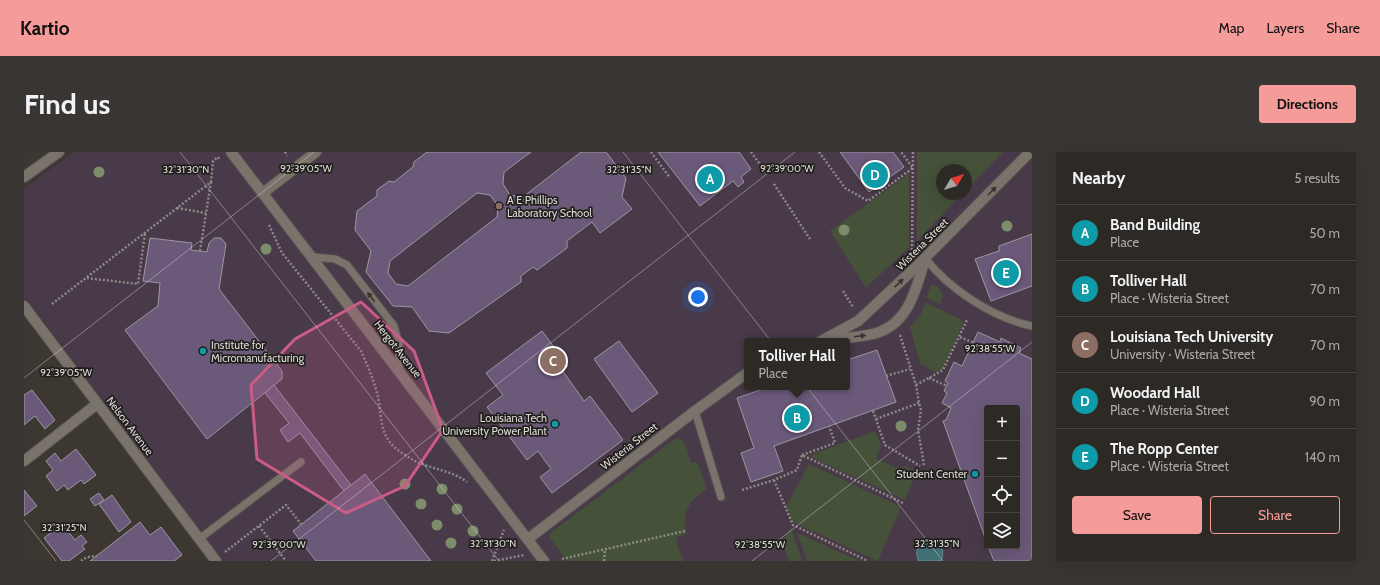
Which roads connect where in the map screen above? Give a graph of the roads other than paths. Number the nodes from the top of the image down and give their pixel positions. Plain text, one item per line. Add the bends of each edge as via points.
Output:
1 (59, 152) edge
2 (231, 152) edge
3 (316, 152) edge
4 (1030, 152) edge
5 (24, 178) edge
6 (263, 193) junction
7 (313, 257) junction
8 (925, 258) junction
9 (24, 306) edge
10 (1032, 326) edge
11 (827, 338) edge
12 (843, 338) edge
13 (399, 370) junction
14 (744, 376) edge
15 (97, 404) junction
16 (695, 411) junction
17 (24, 461) edge
18 (301, 462) dead end
19 (721, 497) dead end
20 (199, 539) junction
21 (528, 539) junction
22 (218, 558) edge
23 (544, 561) edge

1 - 5 street
2 - 6 street, Hergot Avenue
3 - 6 street
8 -> 4 street, Wisteria Street
6 - 7 street, Hergot Avenue
7 - 13 street, Hergot Avenue
13 -> 7 lane via 399,344 394,326 347,265 335,259
8 - 10 lane via 955,289 996,313
11 -> 8 street, Wisteria Street via 858,321
12 -> 8 street via 873,334 890,326 911,303
9 - 15 street, Nelson Avenue
13 - 21 street, Hergot Avenue
14 - 16 street, Wisteria Street
15 - 17 street
15 - 20 street, Nelson Avenue
16 - 19 lane
16 - 21 street, Wisteria Street
18 - 20 lane
20 - 22 street, Nelson Avenue
21 - 23 street, Hergot Avenue

